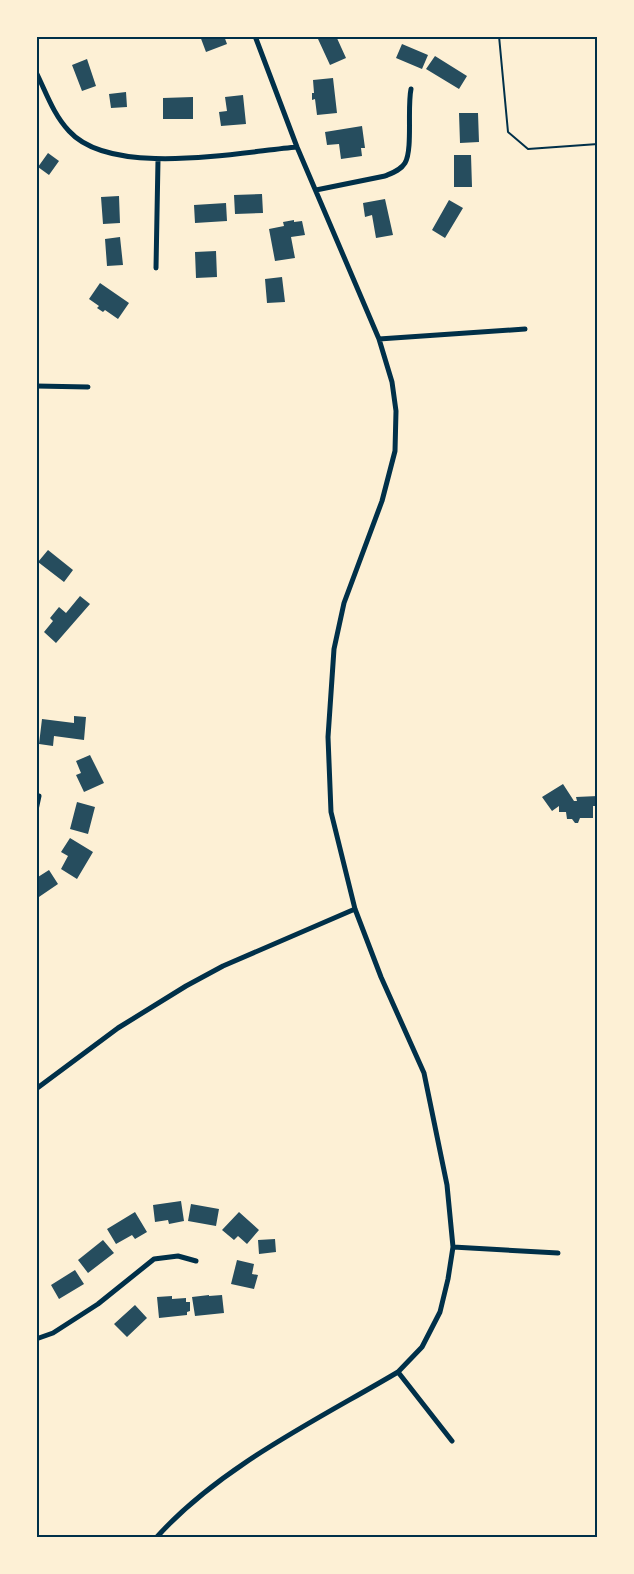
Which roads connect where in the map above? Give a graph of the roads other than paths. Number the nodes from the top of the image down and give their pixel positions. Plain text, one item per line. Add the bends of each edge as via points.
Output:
1 (255, 36) edge
2 (36, 72) edge
3 (411, 89) dead end
4 (297, 147) junction
5 (158, 160) junction
6 (316, 190) junction
7 (156, 268) dead end
8 (525, 329) dead end
9 (378, 340) junction
10 (36, 386) edge
11 (88, 387) dead end
12 (39, 796) dead end
13 (36, 810) edge
14 (355, 909) junction
15 (36, 1089) edge
16 (453, 1247) junction
17 (558, 1253) dead end
18 (196, 1261) dead end
19 (36, 1340) edge
20 (398, 1372) junction
21 (452, 1441) dead end
22 (156, 1538) edge

1 - 4 street
2 - 5 street via 56,114 70,133 108,154
3 - 6 street via 405,163 385,176
4 - 5 street
4 - 6 street
5 - 7 street
6 - 9 street
8 - 9 street
9 - 14 street via 392,382 396,411 395,451 382,500 344,603 334,649 330,697 331,812
10 - 11 street
12 - 13 street
14 - 15 street via 222,966 186,986 118,1028
14 - 16 street via 424,1073 447,1186
16 - 17 street
16 - 20 street via 440,1312 422,1347
18 - 19 street via 178,1256 154,1259 98,1304 54,1333
20 - 21 street
20 - 22 street via 208,1488

